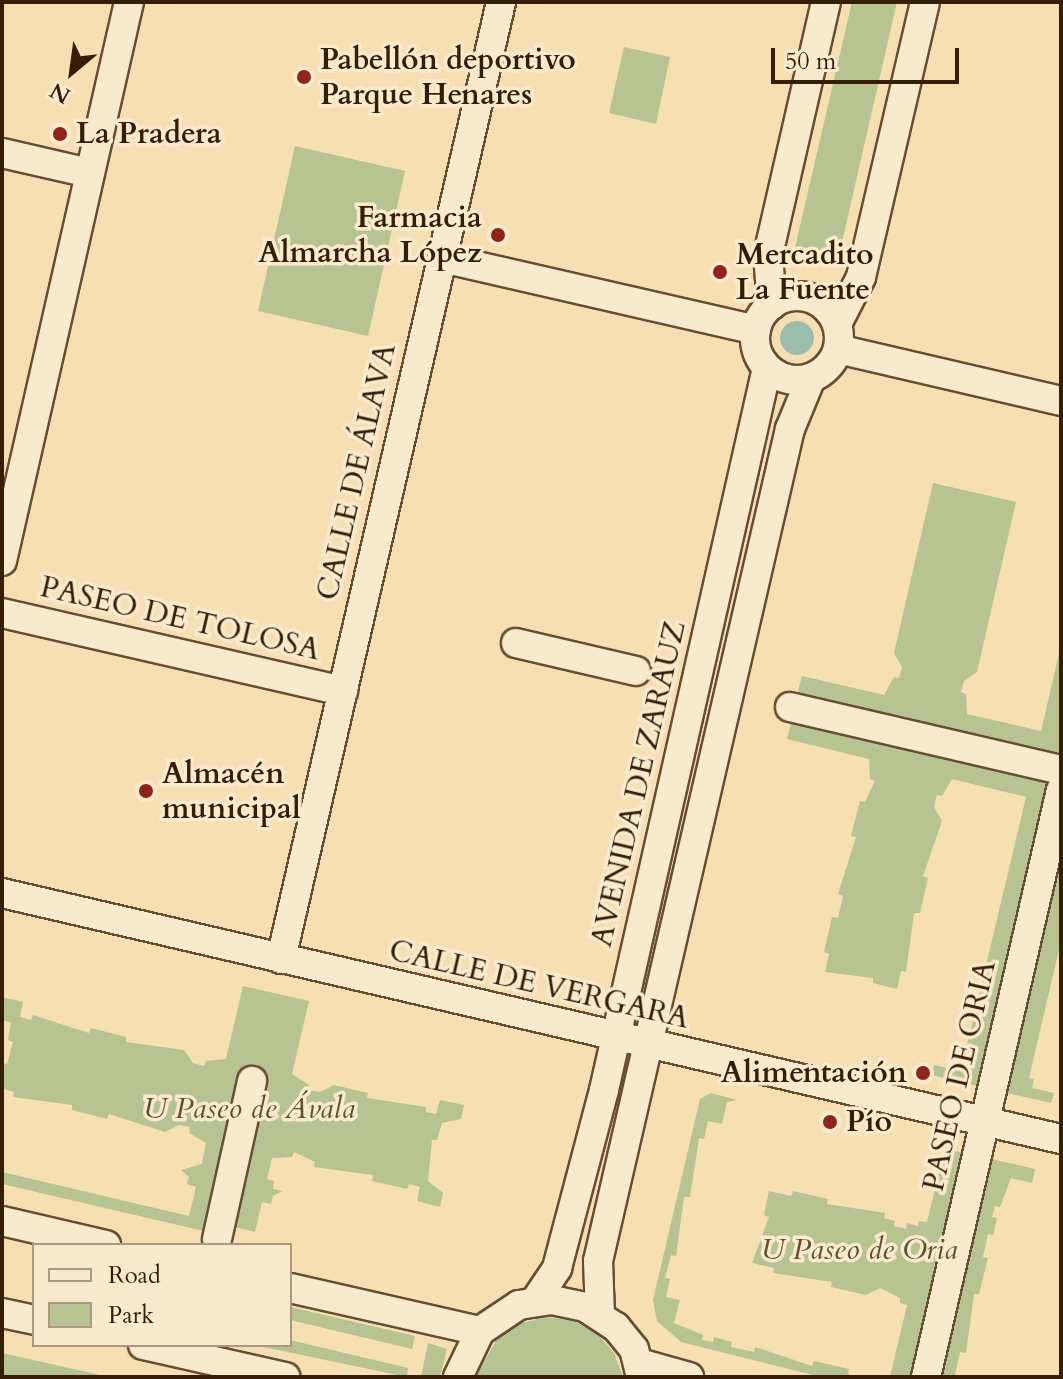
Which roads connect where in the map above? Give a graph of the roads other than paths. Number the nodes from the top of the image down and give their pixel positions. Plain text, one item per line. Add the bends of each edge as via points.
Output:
1 (129, 2) edge
2 (501, 2) edge
3 (826, 2) edge
4 (925, 2) edge
5 (2, 153) edge
6 (89, 173) junction
7 (442, 258) junction
8 (772, 305) junction
9 (756, 330) junction
10 (837, 337) junction
11 (767, 368) junction
12 (811, 378) junction
13 (1061, 401) edge
14 (2, 561) edge
15 (2, 613) edge
16 (516, 643) dead end
17 (636, 671) dead end
18 (343, 691) junction
19 (790, 707) dead end
20 (1061, 770) edge
21 (1061, 790) edge
22 (2, 893) edge
23 (281, 959) junction
24 (615, 1039) junction
25 (648, 1046) junction
26 (252, 1081) dead end
27 (984, 1121) junction
28 (1061, 1139) edge
29 (2, 1221) edge
30 (217, 1239) dead end
31 (97, 1243) edge
32 (292, 1288) edge
33 (535, 1301) junction
34 (2, 1313) edge
35 (600, 1315) junction
36 (32, 1320) edge
37 (480, 1331) junction
38 (152, 1347) edge
39 (640, 1370) edge
40 (285, 1377) edge
41 (458, 1377) edge
42 (689, 1377) edge
43 (926, 1377) edge

1 - 6 street
2 - 7 street, CALLE DE ÁLAVA
3 - 8 street via 768,255
4 - 10 street via 861,277
5 - 6 street
6 - 14 street
7 - 9 street
7 - 18 street, CALLE DE ÁLAVA
8 - 9 street
8 - 10 street via 789,297 809,298 826,308
9 - 11 street, AVENIDA DE ZARAUZ via 757,350
10 - 12 street via 828,367
10 - 13 street
11 - 12 street via 788,379
11 - 24 street, AVENIDA DE ZARAUZ
12 - 25 street via 790,429
15 - 18 street, PASEO DE TOLOSA
16 - 17 street
18 - 23 street, CALLE DE ÁLAVA
19 - 20 street
21 - 27 street, PASEO DE ORIA
22 - 23 street, CALLE DE VERGARA
23 - 24 street, CALLE DE VERGARA
24 - 25 street, CALLE DE VERGARA
24 - 33 street, AVENIDA DE ZARAUZ via 557,1268
25 - 27 street, CALLE DE VERGARA
25 - 35 street via 598,1261
26 - 30 street
27 - 28 street, CALLE DE VERGARA
27 - 43 street, PASEO DE ORIA
29 - 31 street
32 - 37 street
33 - 35 street via 569,1302
33 - 37 street via 503,1313
34 - 36 street
35 - 39 street via 629,1342
37 - 41 street
38 - 40 street
39 - 42 street

